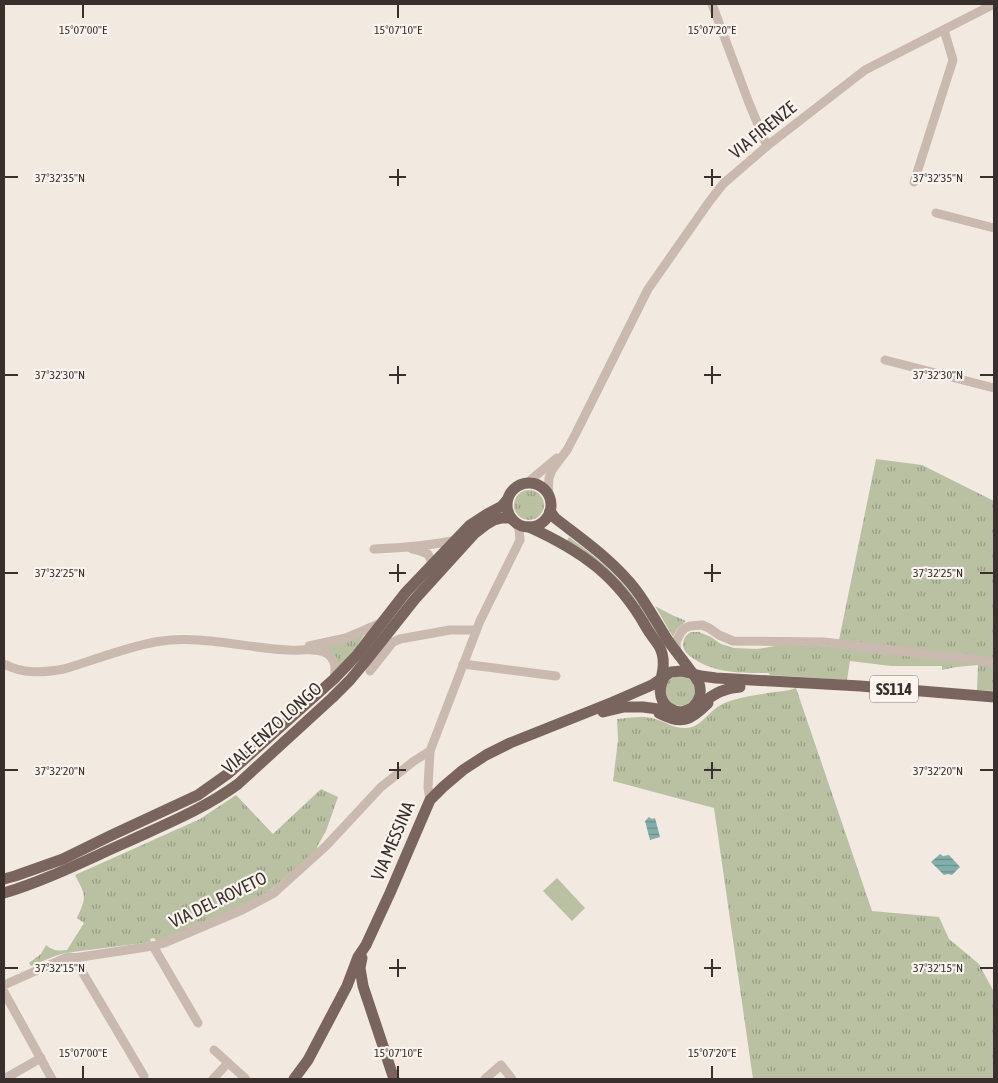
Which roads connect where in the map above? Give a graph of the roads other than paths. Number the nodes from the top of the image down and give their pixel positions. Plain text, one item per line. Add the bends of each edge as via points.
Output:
1 (712, 4) edge
2 (994, 4) edge
3 (944, 30) junction
4 (767, 146) junction
5 (914, 182) dead end
6 (936, 214) dead end
7 (994, 228) edge
8 (885, 360) dead end
9 (994, 388) edge
10 (567, 450) junction
11 (527, 483) junction
12 (548, 495) junction
13 (507, 500) junction
14 (550, 511) junction
15 (513, 521) junction
16 (529, 527) junction
17 (456, 540) junction
18 (374, 548) dead end
19 (404, 548) junction
20 (433, 565) junction
21 (384, 621) junction
22 (476, 630) junction
23 (652, 639) junction
24 (289, 650) junction
25 (676, 652) junction
26 (994, 662) edge
27 (4, 664) edge
28 (463, 664) junction
29 (370, 670) dead end
30 (690, 672) junction
31 (556, 676) dead end
32 (334, 680) junction
33 (663, 681) junction
34 (794, 682) junction
35 (740, 687) junction
36 (994, 697) edge
37 (613, 702) junction
38 (643, 707) junction
39 (693, 707) junction
40 (675, 711) junction
41 (562, 722) junction
42 (430, 751) junction
43 (430, 800) junction
44 (4, 879) edge
45 (4, 893) edge
46 (366, 945) junction
47 (153, 946) junction
48 (74, 958) junction
49 (4, 985) edge
50 (347, 986) junction
51 (364, 986) junction
52 (4, 992) edge
53 (198, 1024) dead end
54 (214, 1050) dead end
55 (41, 1058) junction
56 (228, 1063) junction
57 (144, 1076) dead end
58 (4, 1079) edge
59 (52, 1079) edge
60 (213, 1079) edge
61 (246, 1079) edge
62 (294, 1079) edge
63 (394, 1079) edge
64 (485, 1079) edge
65 (512, 1079) edge

1 - 4 street
2 - 3 street, VIA FIRENZE
3 - 4 street, VIA FIRENZE via 865,70
3 - 5 street via 953,60
4 - 10 street, VIA FIRENZE via 723,184 648,289
6 - 7 street
8 - 9 street
10 - 11 street
10 - 12 street via 552,470
11 - 12 main road via 537,485
11 - 13 main road via 515,488
12 - 14 main road
13 - 15 main road via 507,510
13 - 17 main road, VIALE ENZO LONGO via 470,525
14 - 16 main road via 544,521
14 - 25 main road via 635,588
15 - 16 main road
15 - 22 street, VIA MESSINA via 519,530 520,540
15 - 45 main road, VIALE ENZO LONGO via 494,520 474,534 415,599 350,680 222,796 67,870
16 - 23 main road via 576,551 608,577 638,613
17 - 19 street
17 - 20 main road, VIALE ENZO LONGO
18 - 19 street
19 - 20 street via 428,554
20 - 21 main road, VIALE ENZO LONGO via 406,592
21 - 24 street via 346,638
21 - 32 main road, VIALE ENZO LONGO
22 - 28 street, VIA MESSINA
22 - 29 street via 450,630 400,639 393,642
23 - 33 main road via 659,646 663,661
23 - 37 main road via 657,663 652,677
24 - 27 street via 172,640 145,644 57,670 27,672
24 - 32 street via 320,650 328,654 335,664
25 - 26 street via 676,642 684,628 702,625 733,641 824,642
25 - 30 main road
28 - 31 street
28 - 42 street, VIA MESSINA
30 - 33 main road via 676,671
30 - 34 main road via 726,679
30 - 39 main road via 699,683 701,693
32 - 44 main road, VIALE ENZO LONGO via 229,773 198,795 63,858
33 - 37 main road
33 - 40 main road via 661,700
34 - 35 main road
34 - 36 main road, SS114
35 - 38 main road via 717,696 688,719 673,719
35 - 39 main road via 720,691
37 - 41 main road
38 - 40 main road
38 - 41 main road via 624,707
39 - 40 main road
41 - 43 main road via 486,755 463,770
42 - 43 street, VIA MESSINA
42 - 47 street, VIA DEL ROVETO via 381,787 326,846 274,892 234,914
43 - 46 main road, VIA MESSINA
46 - 50 main road, VIA MESSINA
46 - 51 main road via 360,964
47 - 48 street, VIA DEL ROVETO
47 - 53 street
48 - 49 street, VIA DEL ROVETO via 65,958
48 - 57 street
50 - 51 main road via 355,979
50 - 62 main road, VIA MESSINA via 308,1060
51 - 63 main road
52 - 55 street
54 - 56 street
55 - 58 street
55 - 59 street
56 - 60 street
56 - 61 street
64 - 65 street via 501,1066

